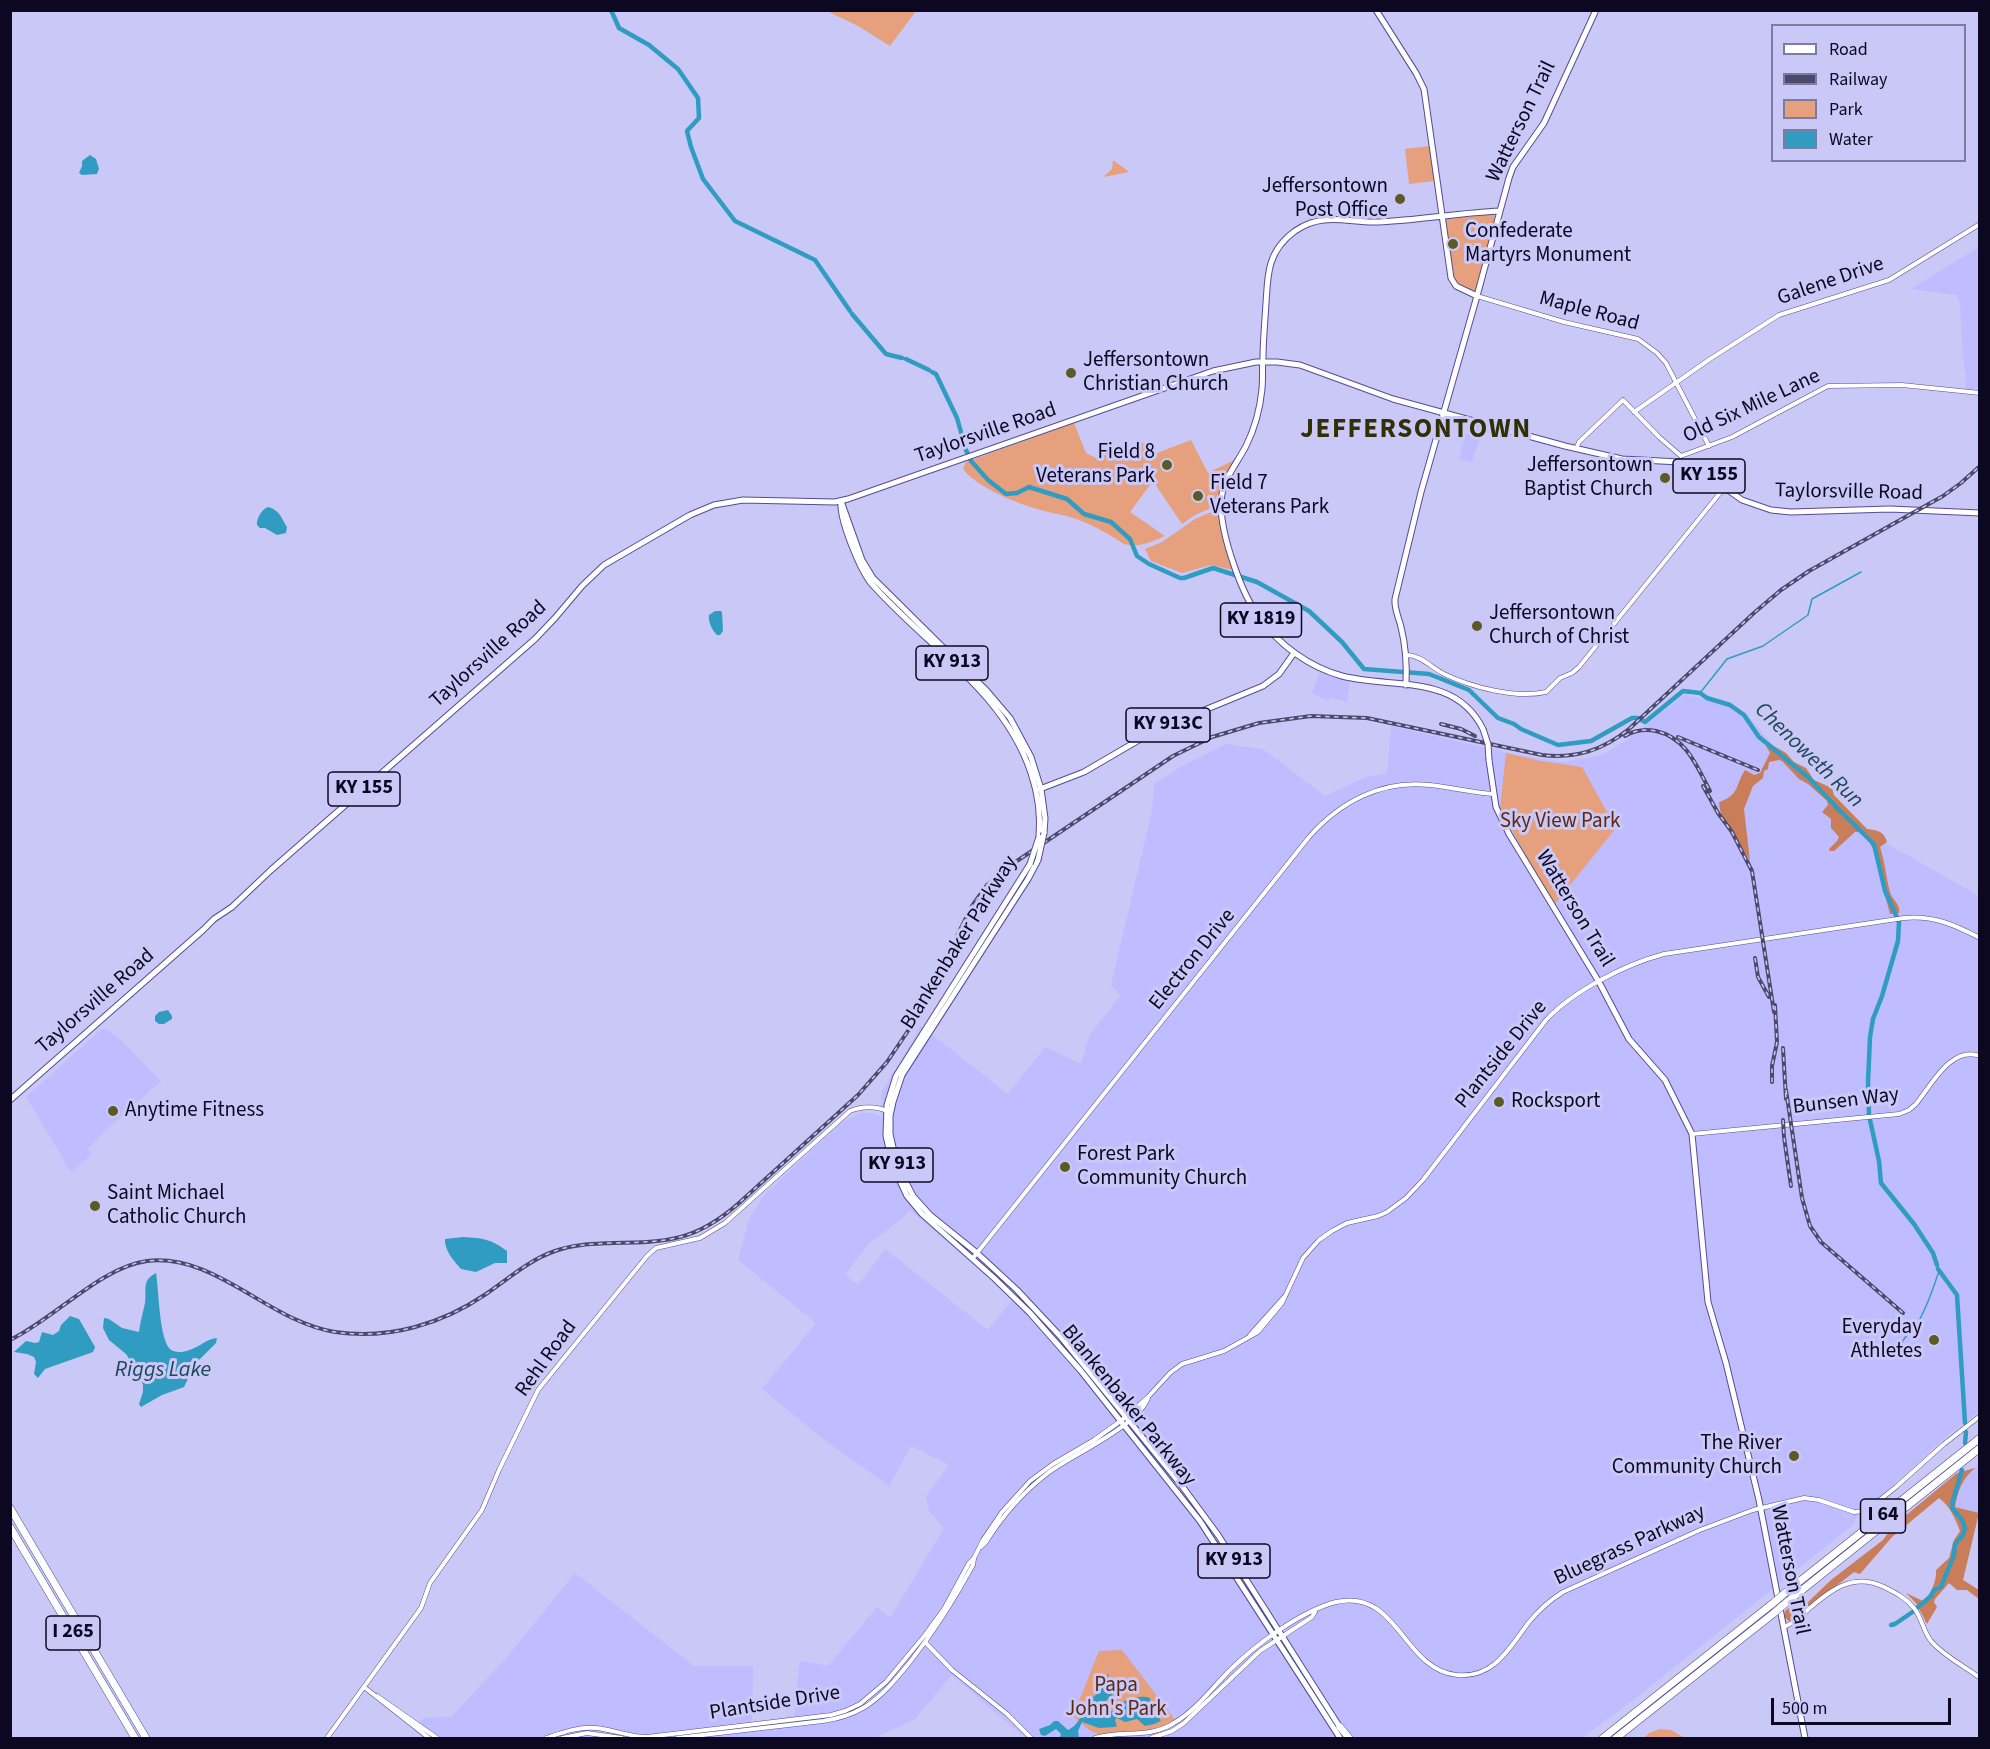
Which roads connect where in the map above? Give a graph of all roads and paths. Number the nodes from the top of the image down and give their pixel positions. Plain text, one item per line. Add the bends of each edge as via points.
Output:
1 (1376, 10) edge
2 (1596, 10) edge
3 (1500, 211) junction
4 (1441, 216) junction
5 (1980, 224) edge
6 (1477, 296) junction
7 (1263, 361) junction
8 (1677, 383) junction
9 (1980, 393) edge
10 (1634, 412) junction
11 (1444, 413) junction
12 (1709, 446) junction
13 (1575, 449) junction
14 (1681, 459) junction
15 (1724, 488) junction
16 (841, 501) junction
17 (1980, 513) edge
18 (1294, 653) junction
19 (1406, 655) junction
20 (1406, 685) junction
21 (1038, 790) junction
22 (1494, 794) junction
23 (1041, 835) junction
24 (1980, 938) edge
25 (1599, 982) junction
26 (1980, 1056) edge
27 (10, 1100) edge
28 (889, 1111) junction
29 (1692, 1134) junction
30 (975, 1256) junction
31 (1980, 1416) edge
32 (1127, 1418) junction
33 (1121, 1423) junction
34 (1980, 1438) edge
35 (1980, 1448) edge
36 (10, 1508) edge
37 (1760, 1508) junction
38 (10, 1527) edge
39 (1784, 1627) junction
40 (1277, 1636) junction
41 (923, 1641) junction
42 (1685, 1674) junction
43 (1980, 1678) edge
44 (364, 1687) junction
45 (376, 1696) junction
46 (1340, 1727) joint
47 (135, 1738) edge
48 (146, 1738) edge
49 (327, 1738) edge
50 (429, 1738) edge
51 (437, 1738) edge
52 (546, 1738) edge
53 (562, 1738) edge
54 (622, 1738) edge
55 (677, 1738) edge
56 (1031, 1738) edge
57 (1095, 1738) edge
58 (1151, 1738) edge
59 (1340, 1738) edge
60 (1348, 1738) edge
61 (1596, 1738) edge
62 (1603, 1738) edge
63 (1616, 1738) edge
64 (1805, 1738) edge

1 - 4 main road via 1424,89
2 - 3 main road, Watterson Trail via 1544,123 1511,171
3 - 4 main road
3 - 6 main road, Watterson Trail
4 - 6 main road via 1452,281
4 - 7 main road, KY 1819 via 1378,222 1324,220 1293,232 1281,244 1270,267
5 - 8 street, Galene Drive via 1888,280 1779,315
6 - 8 street, Maple Road via 1638,339 1660,356
6 - 11 main road, Watterson Trail
7 - 11 main road, Taylorsville Road / KY 155 via 1309,367 1390,398
7 - 16 main road, Taylorsville Road / KY 155 via 1213,371
7 - 18 main road, KY 1819 via 1255,423 1246,447 1228,474 1221,497 1222,518 1246,598 1276,638
8 - 10 street, Galene Drive
8 - 12 street, Maple Road
9 - 12 street, Old Six Mile Lane via 1902,385 1828,386
10 - 13 street via 1623,400
10 - 14 street
11 - 13 main road, Taylorsville Road / KY 155
11 - 19 main road, Watterson Trail via 1394,602
12 - 14 street, Old Six Mile Lane
13 - 14 main road, Taylorsville Road / KY 155 via 1622,459
14 - 15 main road, Taylorsville Road / KY 155
15 - 17 main road, Taylorsville Road / KY 155 via 1751,504 1781,512 1890,509
15 - 19 street via 1579,667 1547,691 1507,694 1460,680
16 - 21 main road, Blankenbaker Parkway / KY 913 via 860,555 873,578 999,704 1024,742
16 - 27 main road, Taylorsville Road / KY 155 via 752,500 714,505 689,515 608,562 540,634
18 - 20 main road, KY 1819 via 1340,675
18 - 21 main road, KY 913C via 1279,674 1263,686 1156,730 1084,772
19 - 20 main road, Watterson Trail
20 - 22 main road, Watterson Trail / KY 1819, bridge via 1431,688 1455,697 1470,710 1488,742
21 - 23 main road, Blankenbaker Parkway / KY 913 via 1045,818
22 - 25 main road, Watterson Trail / KY 1819 via 1497,811 1509,834
22 - 30 street, Electron Drive via 1403,784 1365,794 1326,819
23 - 28 main road, Blankenbaker Parkway / KY 913, bridge via 1030,864 901,1066 891,1090
23 - 28 main road, Blankenbaker Parkway / KY 913, bridge via 1038,860 1028,879 909,1063
24 - 25 street, Plantside Drive via 1940,920 1904,918 1664,954
25 - 29 main road, Watterson Trail / KY 1819 via 1629,1039 1665,1080
25 - 32 street, Plantside Drive via 1568,1000 1545,1021 1413,1191 1388,1212 1347,1223 1319,1240 1304,1258 1287,1294 1257,1332 1224,1352 1182,1364
26 - 29 street, Bunsen Way via 1969,1053 1954,1058 1916,1104 1899,1114
28 - 30 main road, Blankenbaker Parkway / KY 913 via 886,1136 890,1158 907,1196 922,1214
28 - 44 street, Rehl Road via 867,1107 850,1111 725,1223 696,1239 651,1251 538,1390 483,1507 430,1583 421,1608
29 - 37 main road, Watterson Trail / KY 1819 via 1708,1302
30 - 32 main road, Blankenbaker Parkway / KY 913 via 1017,1290
30 - 33 main road, Blankenbaker Parkway / KY 913 via 1052,1336
31 - 37 street, Bluegrass Parkway via 1866,1511 1854,1512 1804,1498
32 - 33 street, Plantside Drive
32 - 40 main road, Blankenbaker Parkway / KY 913 via 1201,1511
33 - 40 main road, Blankenbaker Parkway / KY 913 via 1200,1521
33 - 41 street, Plantside Drive via 1043,1471 1013,1498 988,1532 942,1620
34 - 42 highway, I 64, bridge
35 - 63 highway, I 64, bridge
36 - 48 highway, I 265
37 - 39 main road, Watterson Trail / KY 1819
37 - 40 street, Bluegrass Parkway via 1710,1526 1559,1594 1536,1613 1501,1659 1473,1674 1452,1674 1431,1666 1390,1619 1357,1602 1327,1605
38 - 47 highway, I 265
39 - 43 street via 1842,1585 1876,1583 1904,1597 1917,1611 1931,1641
39 - 64 main road, Watterson Trail / KY 1819
40 - 46 main road, Blankenbaker Parkway / KY 913
40 - 57 street, Bluegrass Parkway via 1245,1657 1172,1725 1143,1734
40 - 58 street, Bluegrass Parkway via 1184,1723
40 - 59 main road, Blankenbaker Parkway / KY 913
41 - 52 street, Plantside Drive via 874,1694 838,1713 648,1737 590,1728
41 - 55 street, Plantside Drive via 903,1671 879,1696 852,1714 824,1721
41 - 56 street
42 - 61 highway
42 - 62 highway, I 64
44 - 45 street
44 - 49 street, Rehl Road
45 - 50 street
45 - 51 street
46 - 60 highway
53 - 54 street via 587,1733

